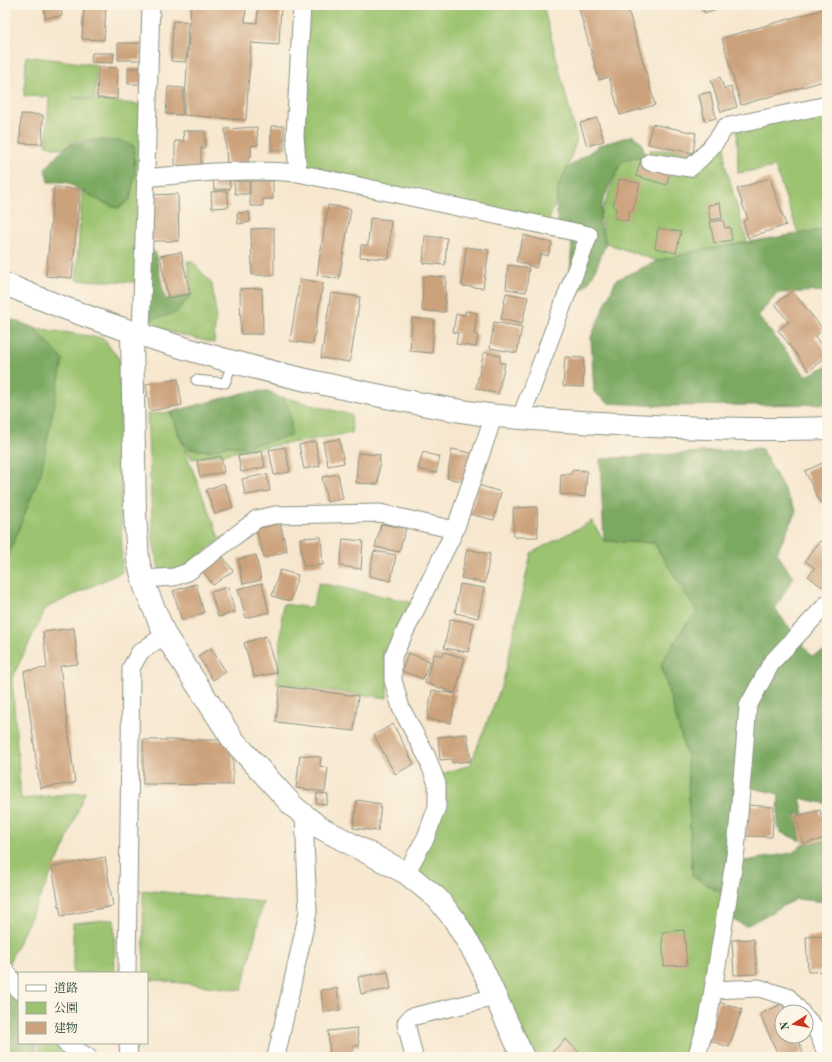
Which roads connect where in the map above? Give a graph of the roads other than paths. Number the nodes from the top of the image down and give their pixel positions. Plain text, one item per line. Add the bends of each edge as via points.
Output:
1 (151, 5) edge
2 (302, 5) edge
3 (827, 106) edge
4 (650, 162) dead end
5 (298, 173) junction
6 (145, 178) junction
7 (5, 284) edge
8 (137, 334) junction
9 (233, 362) junction
10 (196, 380) dead end
11 (494, 415) junction
12 (521, 417) junction
13 (827, 428) edge
14 (455, 530) junction
15 (143, 579) junction
16 (827, 604) edge
17 (165, 635) junction
18 (304, 815) junction
19 (406, 873) junction
20 (5, 970) edge
21 (126, 972) edge
22 (18, 990) edge
23 (712, 990) junction
24 (496, 997) junction
25 (794, 1004) edge
26 (814, 1027) edge
27 (67, 1044) edge
28 (128, 1044) edge
29 (827, 1055) edge
30 (88, 1057) edge
31 (129, 1057) edge
32 (276, 1057) edge
33 (414, 1057) edge
34 (523, 1057) edge
35 (696, 1057) edge

1 - 6 street
2 - 5 street via 295,136
3 - 4 street via 725,127 717,141 690,168
5 - 6 street via 268,170
5 - 12 street via 589,235
6 - 8 street
7 - 8 street via 48,303
8 - 9 street
8 - 15 street via 135,514 138,560
9 - 10 lane via 225,383
9 - 11 street via 372,396
11 - 12 street
11 - 14 street
12 - 13 street via 678,427 774,430
14 - 15 street via 380,513 275,515 257,519 188,572 174,577
14 - 19 street via 393,656 393,680 401,708 427,757 437,784 437,807 429,829
15 - 17 street
16 - 23 street via 772,662 748,706 736,850
17 - 18 street via 233,740
17 - 21 street via 140,652 131,668
18 - 19 street via 319,828
18 - 32 street via 308,912
19 - 24 street via 437,898 454,919 478,959
20 - 22 street
23 - 25 street via 759,988 788,997
23 - 35 street via 708,1020
24 - 33 street via 411,1017 406,1023
24 - 34 street
26 - 29 street
27 - 30 street
28 - 31 street

